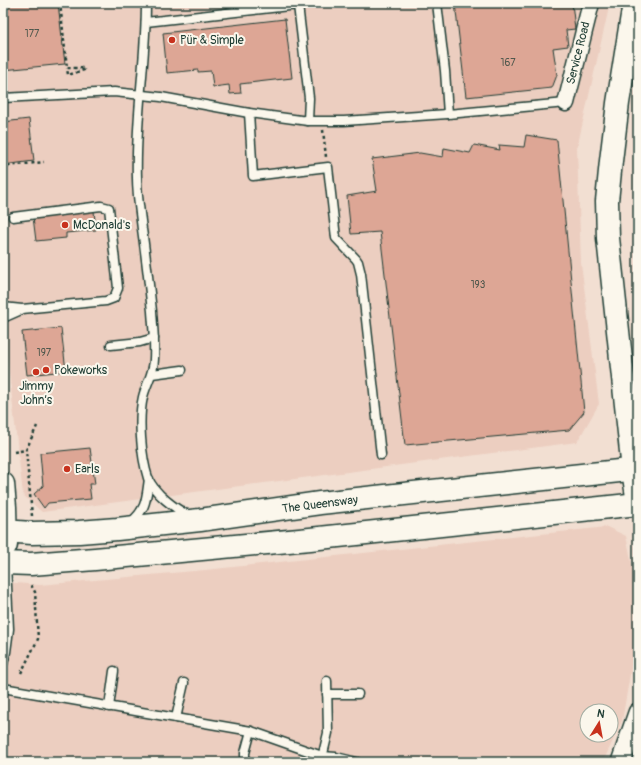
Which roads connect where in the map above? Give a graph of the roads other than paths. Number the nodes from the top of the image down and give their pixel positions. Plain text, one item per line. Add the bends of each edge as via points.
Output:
1 (146, 3) edge
2 (437, 3) edge
3 (591, 3) edge
4 (634, 3) edge
5 (146, 22) junction
6 (140, 94) junction
7 (3, 98) edge
8 (566, 103) joint
9 (249, 113) junction
10 (448, 114) junction
11 (308, 121) junction
12 (13, 217) dead end
13 (3, 306) edge
14 (22, 309) junction
15 (3, 318) edge
16 (154, 338) junction
17 (111, 345) dead end
18 (182, 370) dead end
19 (152, 374) junction
20 (381, 455) dead end
21 (636, 470) edge
22 (149, 479) junction
23 (3, 484) edge
24 (638, 504) edge
25 (200, 520) junction
26 (117, 529) junction
27 (4, 531) edge
28 (5, 563) edge
29 (3, 664) edge
30 (114, 671) dead end
31 (327, 680) dead end
32 (184, 683) dead end
33 (3, 688) edge
34 (327, 694) junction
35 (358, 694) dead end
36 (109, 707) junction
37 (638, 713) edge
38 (176, 718) junction
39 (251, 731) junction
40 (324, 760) edge
41 (245, 762) edge
42 (357, 762) edge
43 (621, 762) edge

1 - 5 lane
2 - 10 lane
3 - 8 street, Service Road
4 - 21 main road via 618,103 607,201 608,238
5 - 6 lane
5 - 11 lane via 298,5 309,98
6 - 7 lane via 114,92
6 - 9 lane
6 - 16 lane via 138,190
8 - 10 lane
9 - 11 lane
9 - 20 lane via 253,176 328,167 336,238 356,259 361,274
10 - 11 lane
12 - 14 lane via 101,206 109,208 118,288 114,298 106,300
13 - 14 lane
14 - 15 lane
16 - 17 lane
16 - 19 lane
18 - 19 lane
19 - 22 lane via 144,395 140,423
21 - 24 main road
21 - 25 main road, The Queensway via 320,503
22 - 25 lane via 156,491 172,505
22 - 26 lane via 143,509 130,523
23 - 27 main road
24 - 28 main road via 310,539 31,564
25 - 26 main road, The Queensway
26 - 27 main road, The Queensway via 32,533
27 - 28 main road
28 - 29 lane via 9,629
30 - 36 lane
31 - 34 lane
32 - 38 lane
33 - 36 lane
34 - 35 lane
34 - 40 lane via 328,733
36 - 38 lane
37 - 43 street
38 - 39 lane
39 - 40 lane
39 - 41 lane
40 - 42 lane via 336,756

